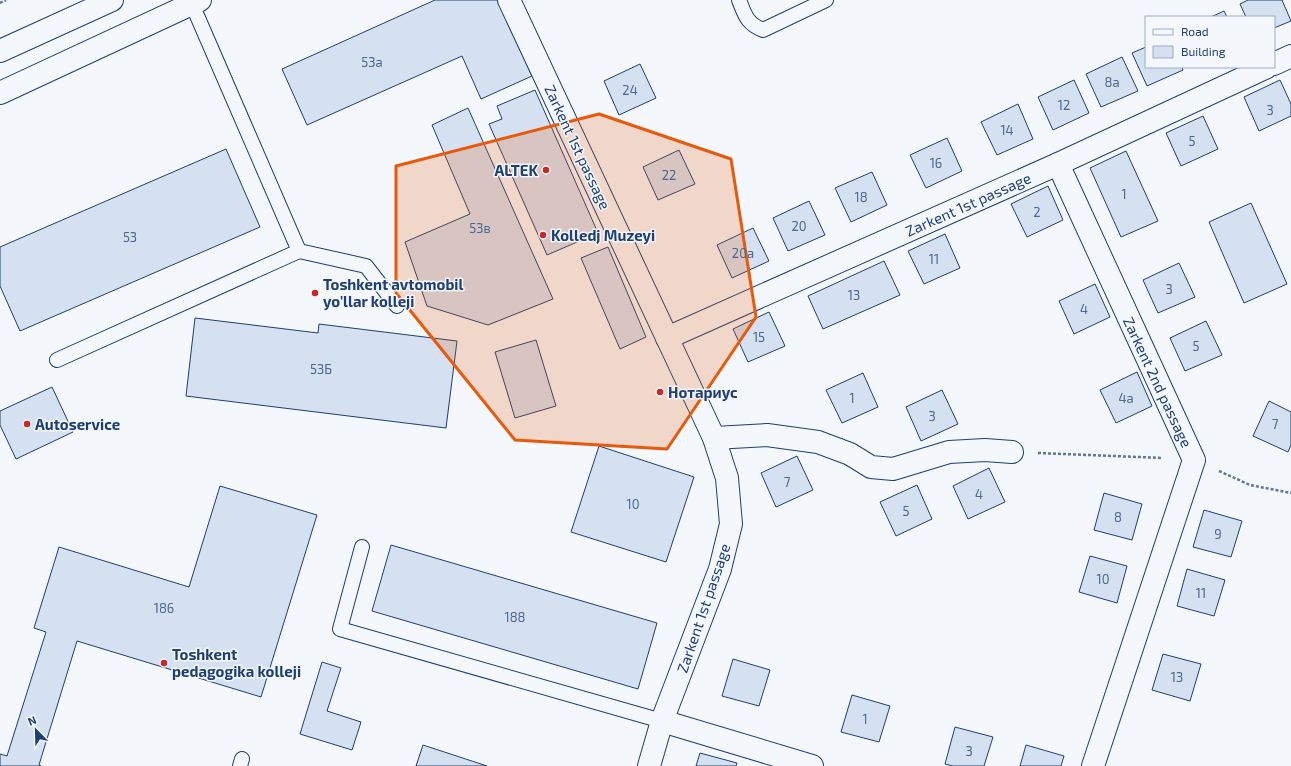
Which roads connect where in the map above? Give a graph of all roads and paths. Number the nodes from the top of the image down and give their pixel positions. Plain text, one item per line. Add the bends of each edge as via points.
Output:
1 (6, 0) edge
2 (112, 0) edge
3 (509, 0) edge
4 (739, 0) edge
5 (826, 0) edge
6 (196, 2) edge
7 (0, 3) edge
8 (0, 51) edge
9 (1291, 56) edge
10 (1275, 64) edge
11 (1265, 68) edge
12 (0, 93) edge
13 (1058, 164) junction
14 (299, 251) junction
15 (397, 306) dead end
16 (667, 338) junction
17 (57, 360) dead end
18 (714, 438) junction
19 (1012, 452) joint
20 (1194, 460) junction
21 (1291, 493) edge
22 (362, 547) dead end
23 (662, 721) junction
24 (649, 766) edge
25 (812, 766) edge
26 (1093, 766) edge

1 - 7 path
2 - 8 street
3 - 16 street, Zarkent 1st passage
4 - 5 lane via 747,19 754,27 763,30
6 - 12 street
6 - 14 lane
9 - 10 street
11 - 13 street, Zarkent 1st passage
13 - 16 street, Zarkent 1st passage
13 - 20 street, Zarkent 2nd passage
14 - 15 lane via 366,266
14 - 17 lane
16 - 18 street, Zarkent 1st passage
18 - 19 street via 767,435 818,442 850,454 871,468 893,469 950,452
18 - 23 street, Zarkent 1st passage via 727,478 730,524 720,569
19 - 20 path
20 - 21 path via 1250,486
20 - 26 street, Zarkent 2nd passage
22 - 23 lane via 340,629
23 - 24 street, Zarkent 1st passage
23 - 25 street

